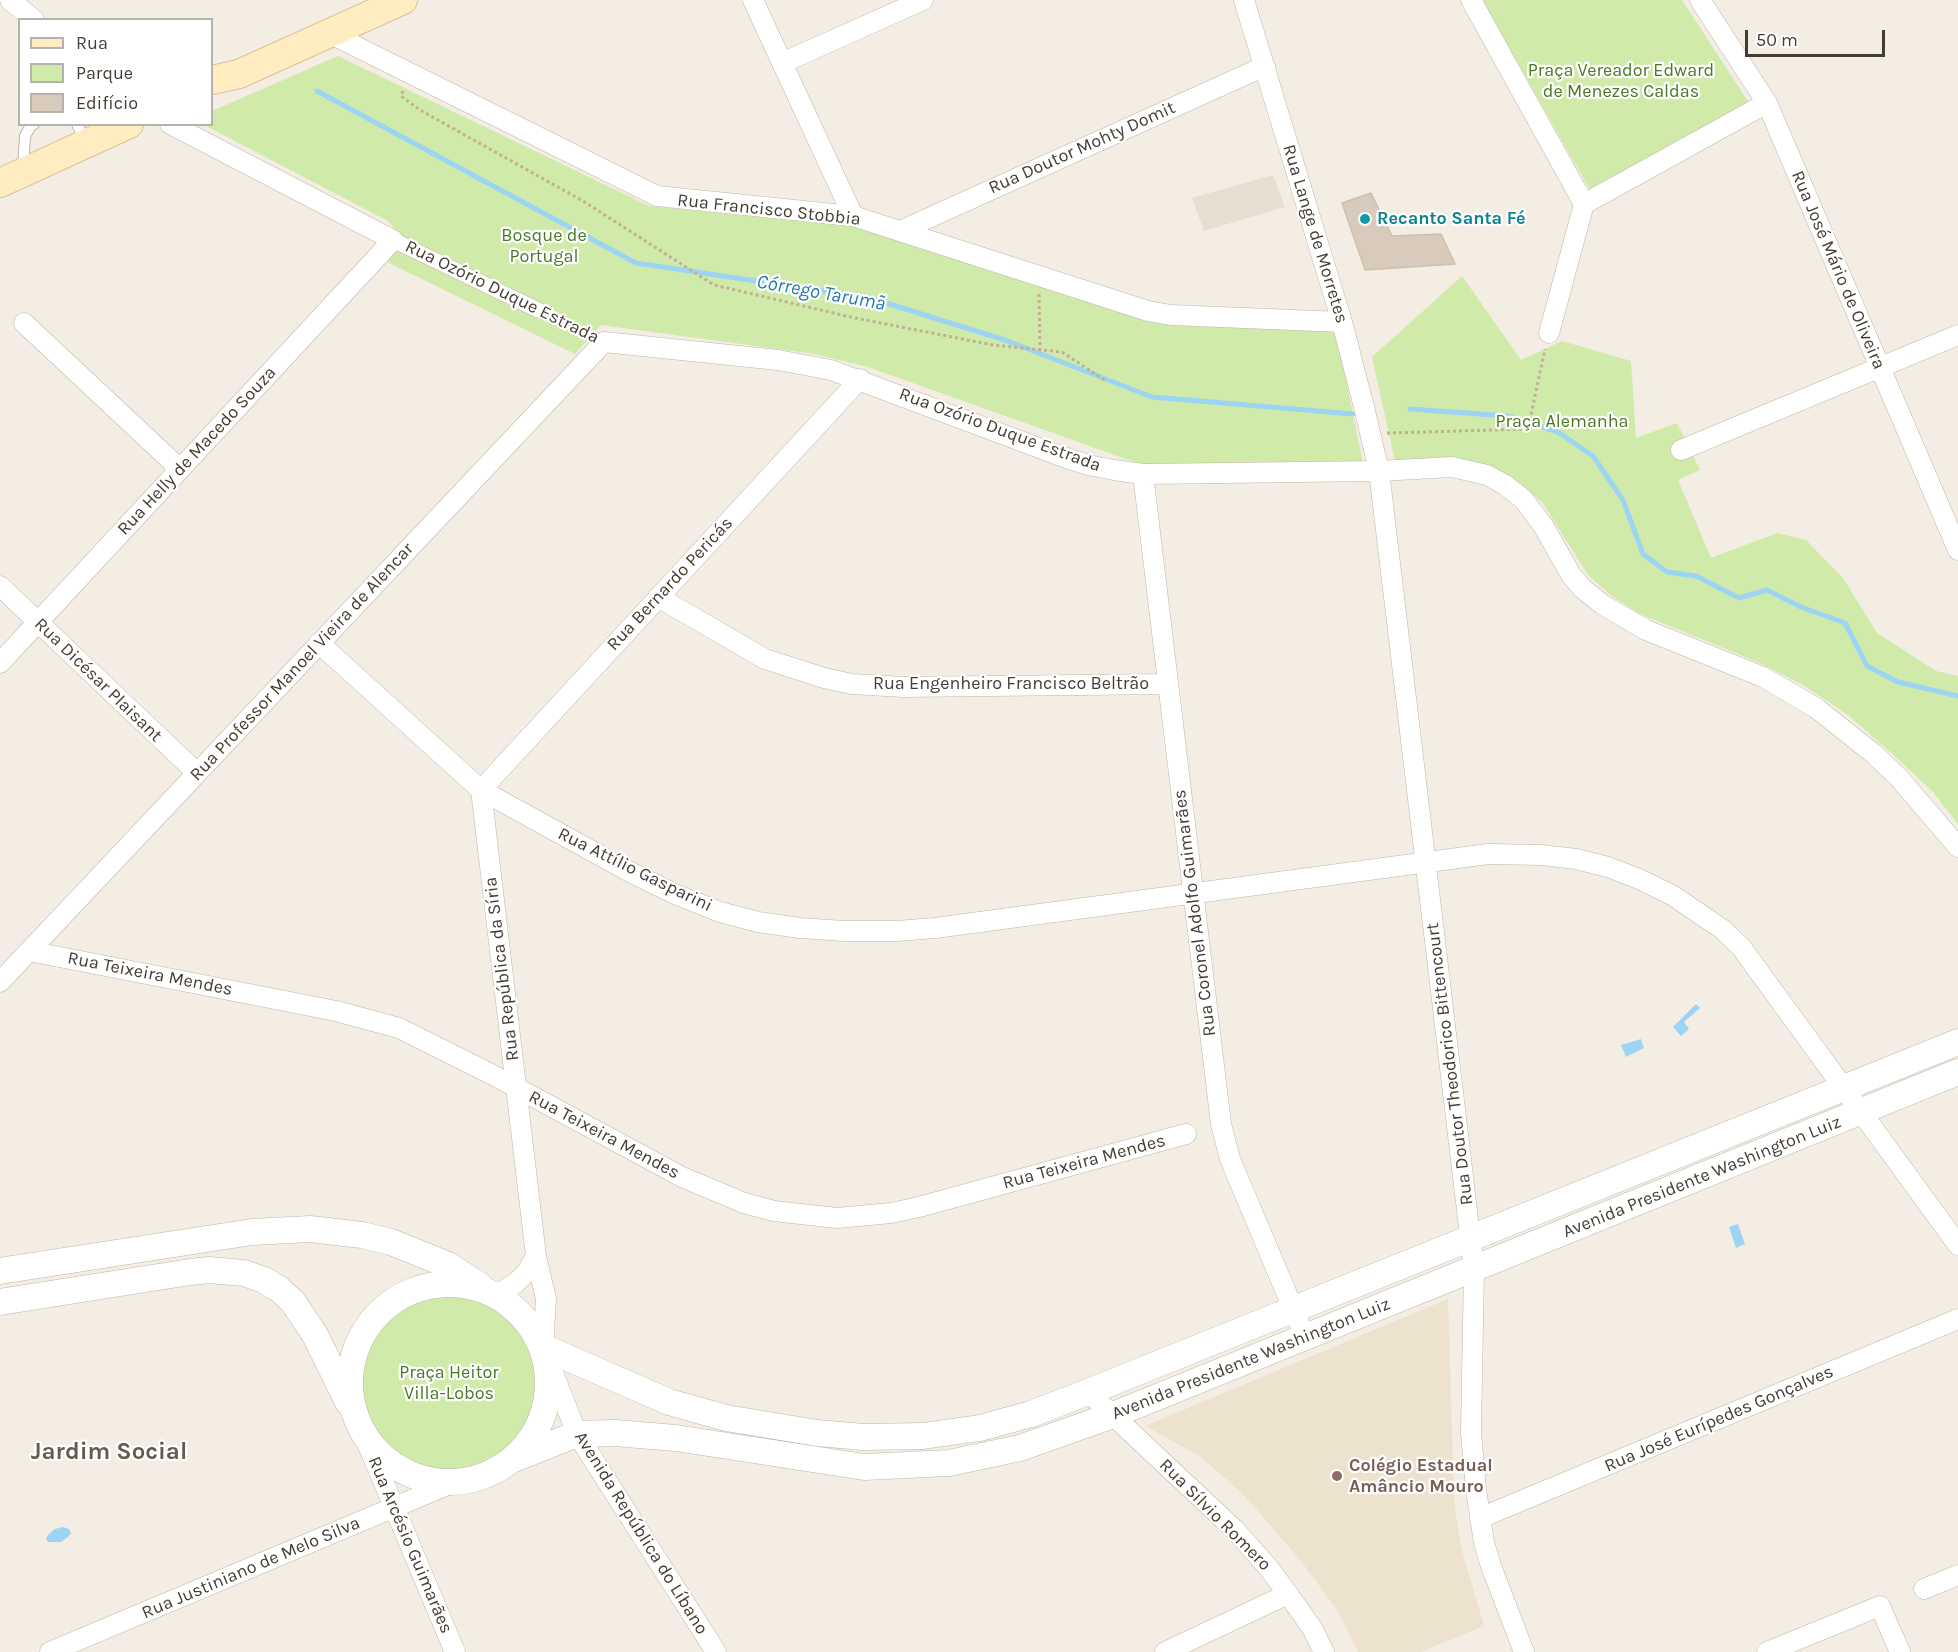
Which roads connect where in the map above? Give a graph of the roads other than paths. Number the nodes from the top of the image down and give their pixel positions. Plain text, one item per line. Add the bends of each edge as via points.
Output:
1 (10, 0) edge
2 (403, 0) edge
3 (753, 0) edge
4 (923, 0) edge
5 (1244, 0) edge
6 (1471, 0) edge
7 (1700, 0) edge
8 (369, 6) edge
9 (32, 18) edge
10 (329, 33) junction
11 (782, 63) junction
12 (1265, 66) junction
13 (239, 74) junction
14 (213, 80) edge
15 (213, 92) edge
16 (1767, 103) junction
17 (31, 126) edge
18 (120, 126) edge
19 (174, 126) edge
20 (82, 134) edge
21 (11, 178) edge
22 (1584, 204) junction
23 (853, 216) junction
24 (900, 231) junction
25 (393, 240) junction
26 (538, 310) road end
27 (1341, 322) junction
28 (24, 323) dead end
29 (1549, 333) road end
30 (1958, 335) edge
31 (604, 342) joint
32 (1880, 368) junction
33 (860, 379) junction
34 (1681, 450) dead end
35 (180, 469) junction
36 (1379, 471) junction
37 (1143, 474) junction
38 (1958, 550) edge
39 (0, 586) edge
40 (658, 597) junction
41 (38, 622) junction
42 (319, 643) junction
43 (0, 663) edge
44 (1168, 684) junction
45 (196, 773) junction
46 (481, 790) junction
47 (1958, 847) edge
48 (1426, 862) junction
49 (1193, 894) junction
50 (29, 951) junction
51 (0, 982) edge
52 (1958, 1042) edge
53 (1958, 1072) edge
54 (516, 1088) junction
55 (1845, 1088) junction
56 (1862, 1112) junction
57 (1186, 1134) dead end
58 (1471, 1237) junction
59 (1958, 1245) edge
60 (536, 1256) junction
61 (1474, 1269) junction
62 (0, 1271) edge
63 (492, 1293) junction
64 (0, 1302) edge
65 (1293, 1309) junction
66 (1958, 1319) edge
67 (1305, 1337) junction
68 (543, 1347) junction
69 (1088, 1392) junction
70 (353, 1414) junction
71 (1113, 1415) junction
72 (577, 1434) junction
73 (365, 1437) junction
74 (514, 1459) junction
75 (452, 1483) junction
76 (394, 1509) junction
77 (1480, 1518) junction
78 (1958, 1575) edge
79 (1924, 1588) dead end
80 (1288, 1594) junction
81 (50, 1652) edge
82 (455, 1652) edge
83 (716, 1652) edge
84 (1165, 1652) edge
85 (1324, 1652) edge
86 (1524, 1652) edge
87 (1767, 1652) edge
88 (1900, 1652) edge

1 - 9 street
2 - 8 main road
3 - 11 street
4 - 11 street
5 - 12 street, Rua Lange de Morretes
6 - 22 street
7 - 16 street, Rua José Mário de Oliveira
8 - 10 main road
10 - 13 main road
10 - 23 street, Rua Francisco Stobbia via 647,193 668,199
11 - 23 street
12 - 24 street, Rua Doutor Mohty Domit
12 - 27 street, Rua Lange de Morretes
13 - 14 main road
13 - 15 main road
16 - 22 street
16 - 32 street, Rua José Mário de Oliveira
17 - 21 lane
18 - 20 main road
19 - 25 street, Rua Ozório Duque Estrada
20 - 21 main road
22 - 29 street
23 - 24 street, Rua Francisco Stobbia
24 - 27 street, Rua Francisco Stobbia via 1122,303 1171,315
25 - 26 street, Rua Ozório Duque Estrada
25 - 35 street, Rua Helly de Macedo Souza
27 - 36 street, Rua Lange de Morretes
28 - 35 street
30 - 32 street
31 - 33 street, Rua Ozório Duque Estrada via 795,362
31 - 42 street, Rua Professor Manoel Vieira de Alencar
32 - 34 street
32 - 38 street, Rua José Mário de Oliveira
33 - 37 street, Rua Ozório Duque Estrada via 1058,455
33 - 40 street, Rua Bernardo Pericás
35 - 41 street, Rua Helly de Macedo Souza
36 - 37 street, Rua Ozório Duque Estrada
36 - 47 street, Rua Ozório Duque Estrada via 1452,467 1487,475 1505,485 1535,513 1571,575 1603,605 1646,630 1763,677 1816,708 1874,754
36 - 48 street, Rua Doutor Theodorico Bittencourt
37 - 44 street, Rua Coronel Adolfo Guimarães
39 - 41 street, Rua Dicésar Plaisant
40 - 44 street, Rua Engenheiro Francisco Beltrão via 765,659 852,684
40 - 46 street, Rua Bernardo Pericás
41 - 43 street, Rua Helly de Macedo Souza
41 - 45 street, Rua Dicésar Plaisant
42 - 45 street, Rua Professor Manoel Vieira de Alencar
42 - 46 street, Rua Attílio Gasparini
44 - 49 street, Rua Coronel Adolfo Guimarães
45 - 50 street, Rua Professor Manoel Vieira de Alencar
46 - 49 street, Rua Attílio Gasparini via 675,894 758,922 800,928 897,931
46 - 54 street, Rua República da Síria
48 - 49 street, Rua Attílio Gasparini
48 - 55 street, Rua Attílio Gasparini via 1514,854 1576,859 1640,879 1672,895 1741,947
48 - 58 street, Rua Doutor Theodorico Bittencourt
49 - 65 street, Rua Coronel Adolfo Guimarães via 1224,1141
50 - 51 street, Rua Professor Manoel Vieira de Alencar
50 - 54 street, Rua Teixeira Mendes via 365,1018 415,1035
52 - 55 street, Avenida Presidente Washington Luiz
53 - 56 street, Avenida Presidente Washington Luiz
54 - 57 street, Rua Teixeira Mendes via 715,1192 774,1211 806,1216 869,1216 919,1207
54 - 60 street, Rua República da Síria
55 - 56 street, Rua Attílio Gasparini
55 - 58 street, Avenida Presidente Washington Luiz
56 - 59 street, Rua Attílio Gasparini
56 - 61 street, Avenida Presidente Washington Luiz
58 - 61 street, Rua Doutor Theodorico Bittencourt
58 - 65 street, Avenida Presidente Washington Luiz
60 - 63 street via 517,1282
60 - 68 street, Rua República da Síria via 546,1299
61 - 67 street, Avenida Presidente Washington Luiz
61 - 77 street, Rua Doutor Theodorico Bittencourt via 1471,1433
62 - 63 street via 252,1232 310,1229 362,1234 411,1249 448,1265
63 - 68 street via 524,1317
63 - 70 street via 455,1283 423,1287 394,1300 370,1322 354,1350 349,1382
64 - 70 street via 190,1272 228,1271 254,1276 279,1289 305,1318
65 - 67 street, Rua Coronel Adolfo Guimarães
65 - 69 street, Avenida Presidente Washington Luiz
66 - 77 street, Rua José Eurípedes Gonçalves
67 - 71 street, Avenida Presidente Washington Luiz
68 - 69 street, Avenida Presidente Washington Luiz via 697,1411 840,1436 902,1437 957,1432 1003,1423
68 - 72 street, Avenida República do Líbano
68 - 74 street via 549,1377 546,1407 534,1436
69 - 71 street, Rua Sílvio Romero
70 - 73 street
71 - 72 street, Avenida Presidente Washington Luiz via 981,1458 889,1468 835,1464 643,1434
71 - 80 street, Rua Sílvio Romero via 1235,1530
72 - 74 street, Avenida Presidente Washington Luiz
72 - 83 street, Avenida República do Líbano
73 - 75 street via 388,1462 418,1478
73 - 76 street, Rua Arcésio Guimarães
74 - 75 street via 485,1476
75 - 76 street, Rua Justiniano de Melo Silva
76 - 81 street, Rua Justiniano de Melo Silva
76 - 82 street, Rua Arcésio Guimarães
77 - 86 street, Rua Doutor Theodorico Bittencourt via 1491,1566
78 - 79 street
80 - 84 street
80 - 85 street, Rua Sílvio Romero
87 - 88 street via 1880,1606

